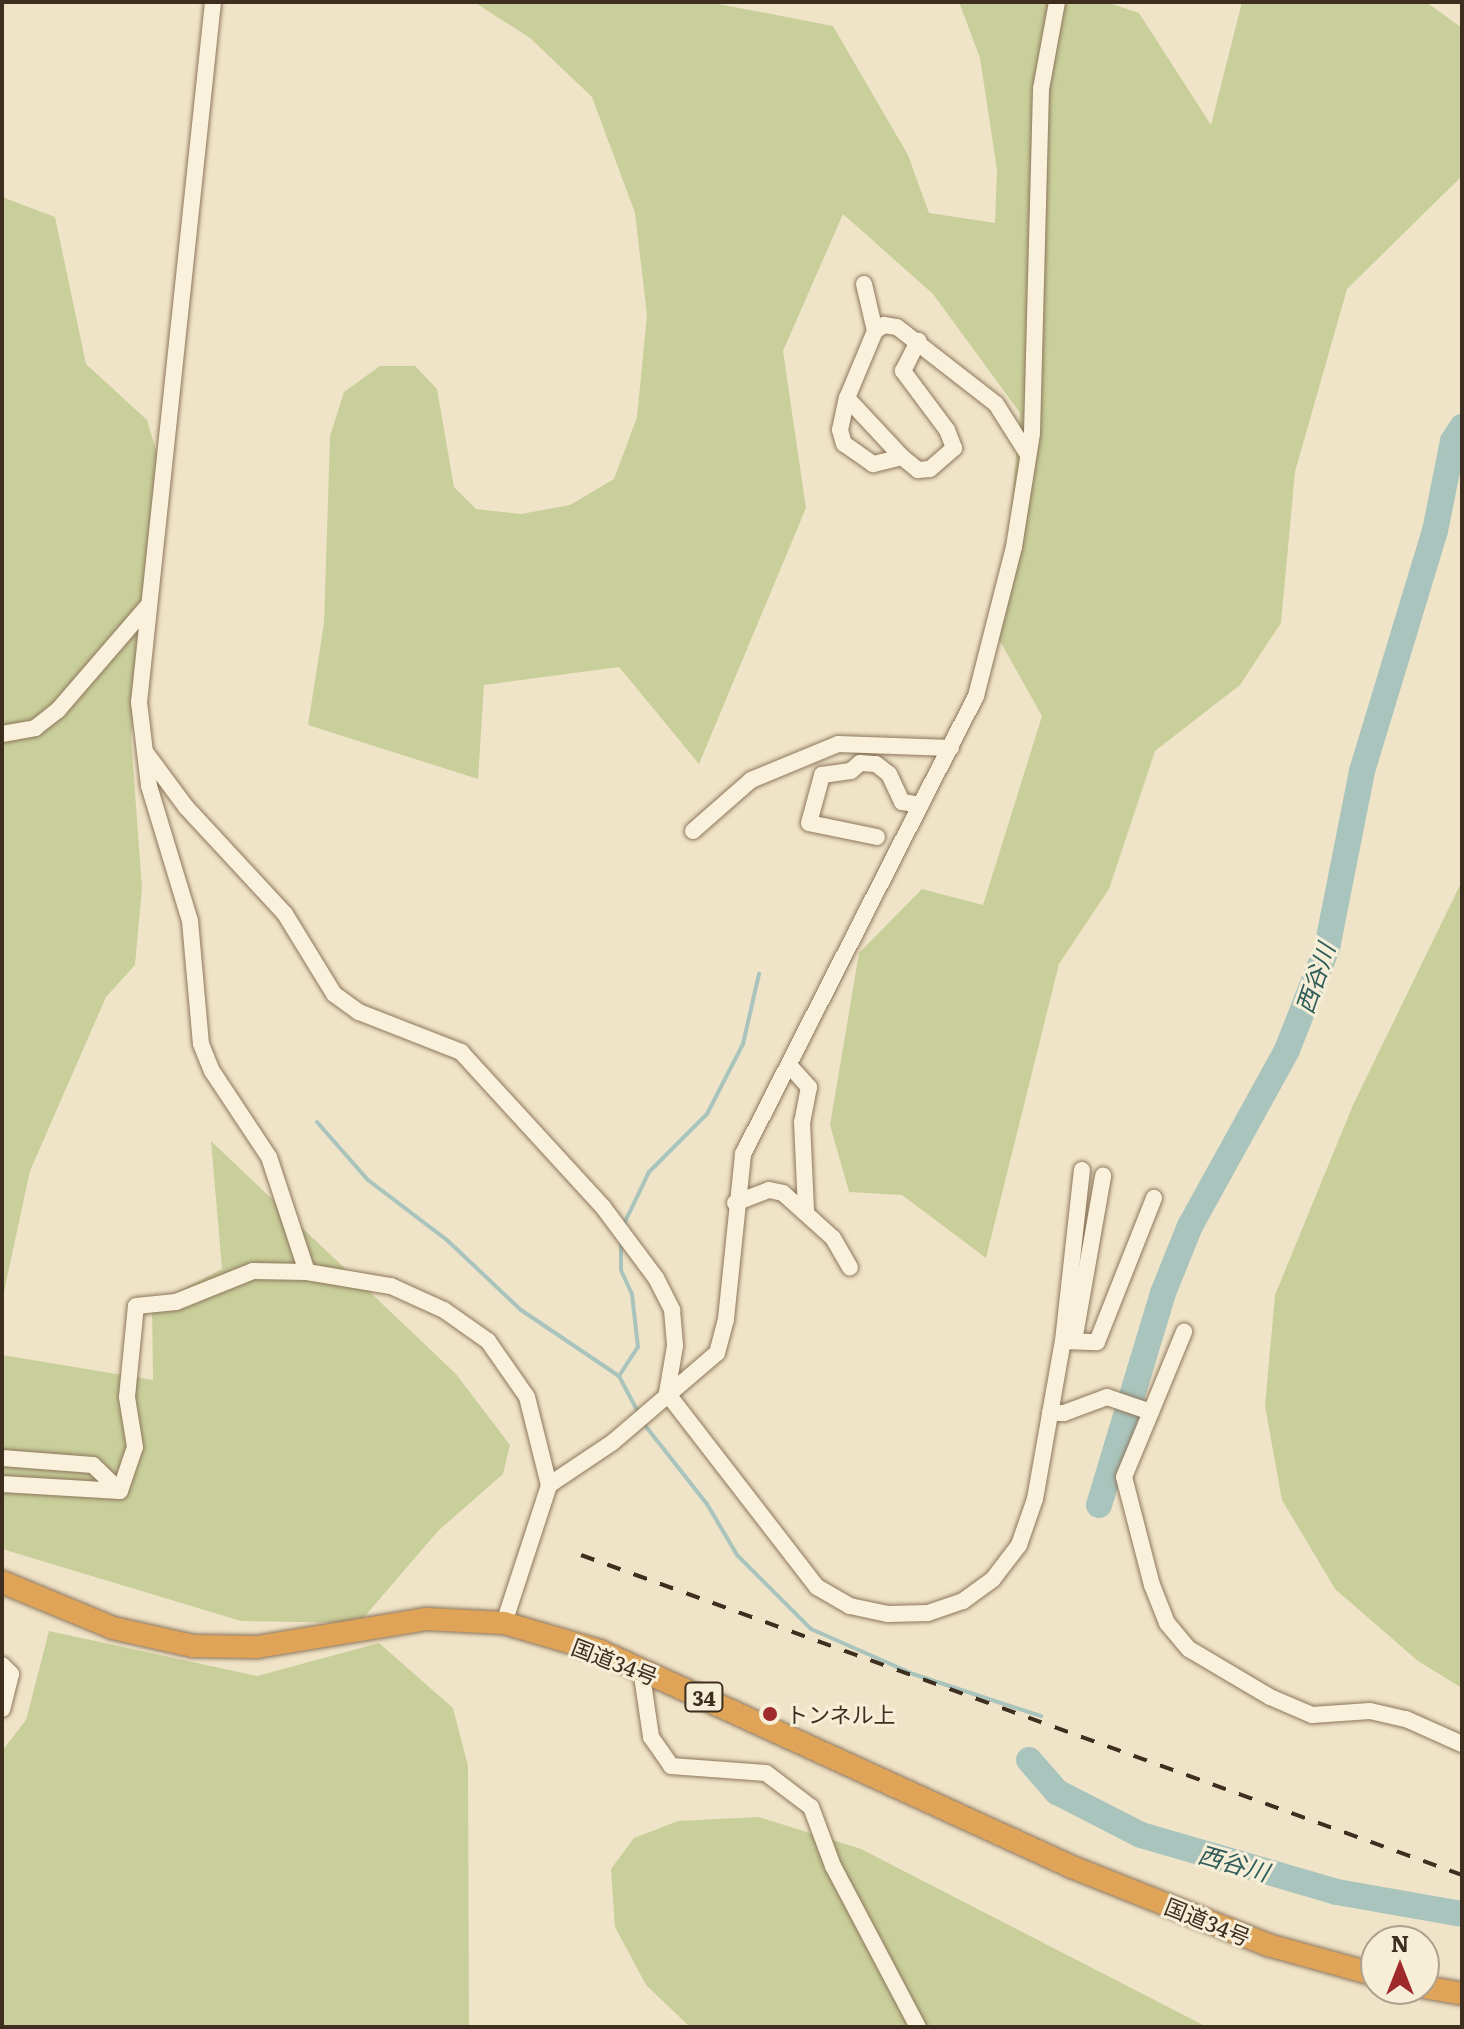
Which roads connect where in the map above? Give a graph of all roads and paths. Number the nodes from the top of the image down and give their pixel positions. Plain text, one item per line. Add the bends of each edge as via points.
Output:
1 (213, 2) edge
2 (1057, 2) edge
3 (864, 284) dead end
4 (875, 331) junction
5 (918, 341) junction
6 (842, 408) junction
7 (1027, 453) junction
8 (902, 457) junction
9 (147, 607) junction
10 (2, 734) edge
11 (951, 748) junction
12 (145, 752) junction
13 (921, 805) junction
14 (693, 831) dead end
15 (877, 837) dead end
16 (789, 1065) junction
17 (1082, 1170) dead end
18 (1103, 1176) dead end
19 (1154, 1198) dead end
20 (735, 1203) junction
21 (806, 1211) junction
22 (850, 1267) dead end
23 (307, 1272) junction
24 (1184, 1332) dead end
25 (1069, 1341) junction
26 (667, 1393) junction
27 (1147, 1411) junction
28 (1050, 1413) junction
29 (2, 1458) edge
30 (2, 1484) edge
31 (549, 1485) junction
32 (120, 1491) junction
33 (2, 1582) edge
34 (504, 1623) junction
35 (2, 1665) edge
36 (641, 1669) junction
37 (2, 1709) edge
38 (1462, 1744) edge
39 (1360, 1971) edge
40 (1440, 1990) edge
41 (1462, 1994) edge
42 (918, 2027) edge

1 - 9 street
2 - 7 street via 1041,89 1035,381
3 - 4 street
4 - 5 street via 884,325 897,327
4 - 6 street
5 - 7 street via 996,404
5 - 8 street via 903,371 947,430 954,448 930,469 918,470
6 - 8 street
6 - 8 street via 844,444 873,464
7 - 11 street via 1014,547 976,696
9 - 10 street via 58,710 35,728
9 - 12 street via 139,702
11 - 13 street
11 - 14 street via 838,744 751,780
12 - 23 street via 149,786 190,921 201,1044 212,1071 269,1157
12 - 26 street via 186,807 285,914 334,994 359,1012 461,1052 603,1207 656,1278 672,1310 675,1346
13 - 15 street via 902,802 889,774 876,764 860,763 851,771 822,775 809,823
13 - 16 street
16 - 20 street via 743,1154
16 - 21 street via 809,1087 802,1122
17 - 25 street
18 - 25 street
19 - 25 street via 1097,1342
20 - 21 street via 769,1190 783,1193
20 - 26 street via 726,1319 717,1353
21 - 22 street
23 - 31 street via 391,1286 444,1310 488,1341 527,1397
23 - 32 street via 253,1271 176,1302 136,1306 127,1397 135,1447
24 - 27 street
25 - 28 street
26 - 28 street via 817,1587 850,1606 888,1614 940,1609 963,1601 993,1579 1019,1545 1035,1499
26 - 31 street via 613,1442
27 - 28 street via 1107,1397
27 - 38 street via 1124,1477 1152,1585 1167,1623 1189,1649 1312,1715 1370,1711 1406,1719
29 - 32 street via 93,1465
30 - 32 street
31 - 34 street
33 - 34 highway, 国道34号 / 34 via 113,1628 193,1646 304,1642 426,1619
34 - 36 highway, 国道34号 / 34
35 - 37 street via 11,1674
36 - 39 highway, 国道34号 / 34 via 1072,1867 1268,1945
36 - 42 street via 651,1737 671,1766 766,1773 811,1807 833,1866
40 - 41 highway

